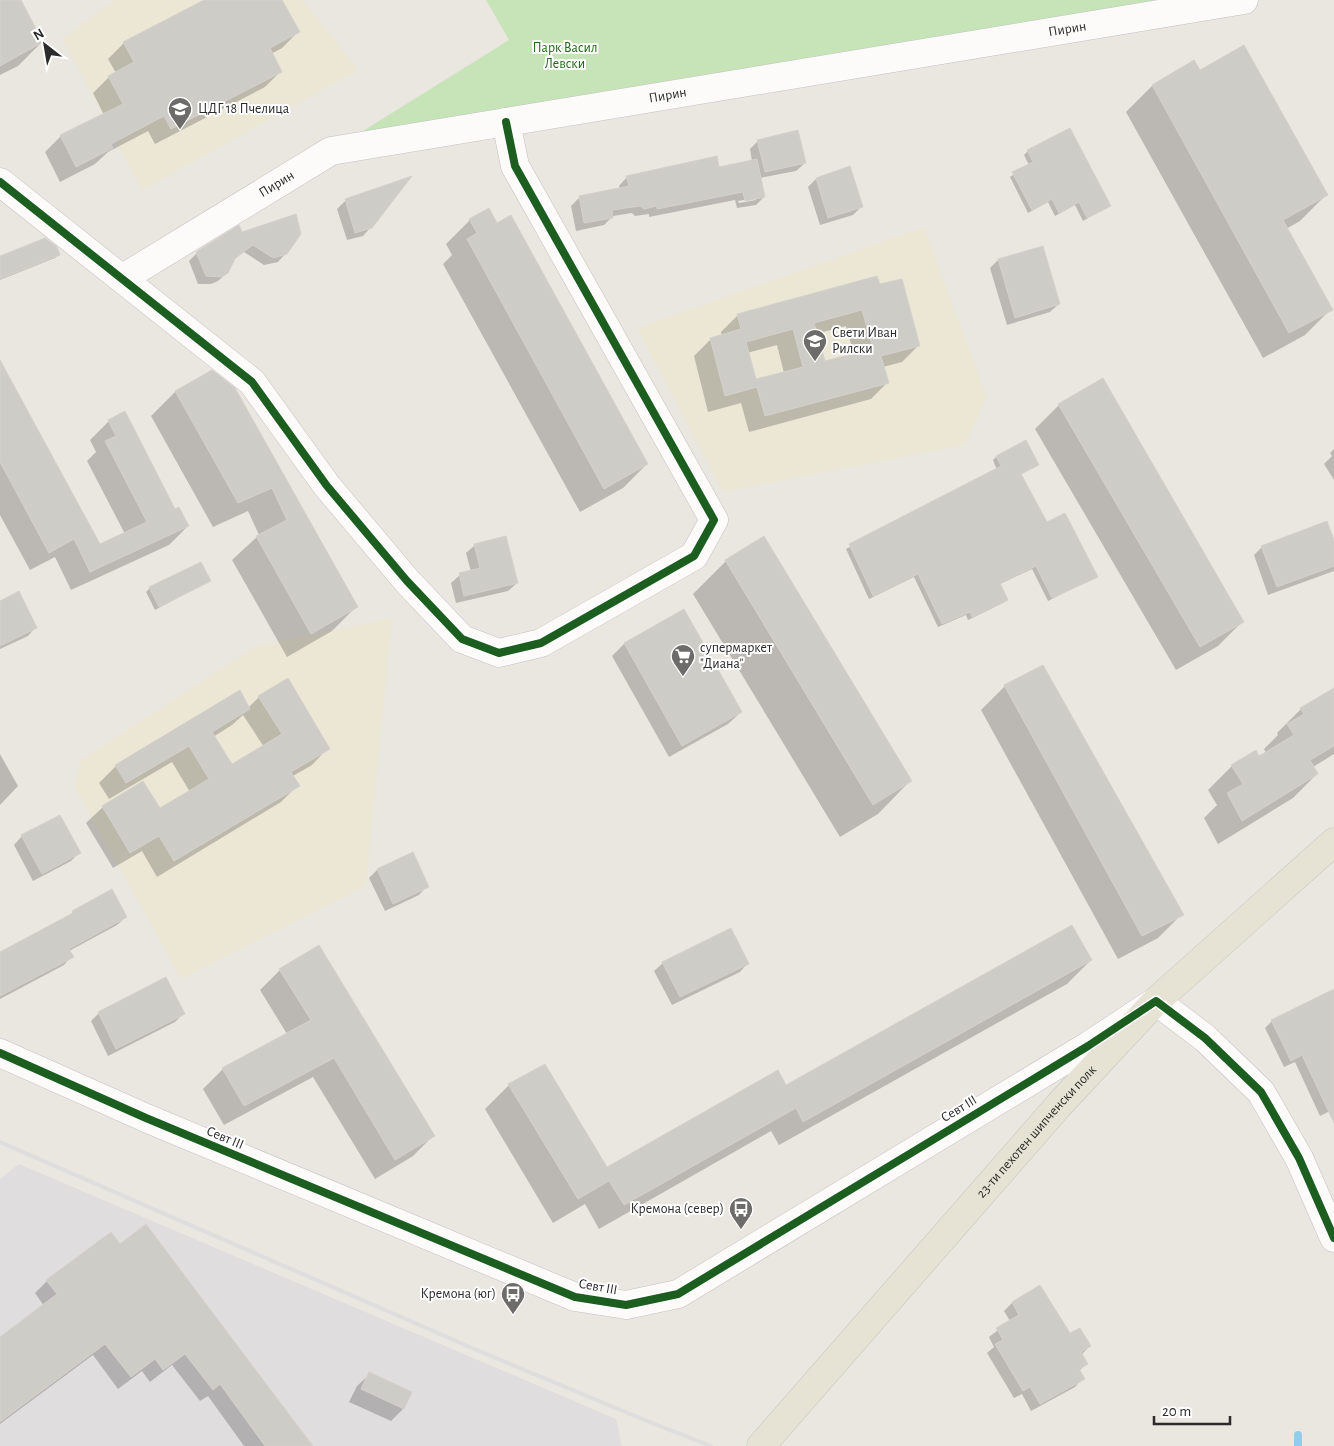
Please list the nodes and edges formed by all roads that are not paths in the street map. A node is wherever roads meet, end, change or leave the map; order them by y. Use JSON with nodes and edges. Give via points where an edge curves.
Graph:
{"nodes":[{"id":1,"x":1244,"y":0,"type":"edge"},
{"id":2,"x":506,"y":122,"type":"junction"},
{"id":3,"x":0,"y":182,"type":"edge"},
{"id":4,"x":123,"y":278,"type":"junction"},
{"id":5,"x":1334,"y":842,"type":"edge"},
{"id":6,"x":1156,"y":1001,"type":"junction"},
{"id":7,"x":0,"y":1053,"type":"edge"},
{"id":8,"x":1334,"y":1238,"type":"edge"},
{"id":9,"x":761,"y":1446,"type":"edge"}],
"edges":[{"from":1,"to":2,"type":"street","name":"Пирин"},
{"from":2,"to":4,"type":"street","name":"Пирин","via":[[331,152]]},
{"from":2,"to":4,"type":"street","via":[[515,166],[714,520],[694,556],[541,643],[499,653],[462,639],[407,581],[327,486],[252,382]]},
{"from":3,"to":4,"type":"street"},
{"from":5,"to":6,"type":"main road","name":"23-ти пехотен шипченски полк"},
{"from":6,"to":7,"type":"street","name":"Севт III","via":[[1080,1051],[678,1294],[626,1305],[575,1297],[146,1118]]},
{"from":6,"to":8,"type":"street","via":[[1205,1038],[1261,1092],[1299,1158]]},
{"from":6,"to":9,"type":"main road","name":"23-ти пехотен шипченски полк","via":[[1059,1105]]}]}
